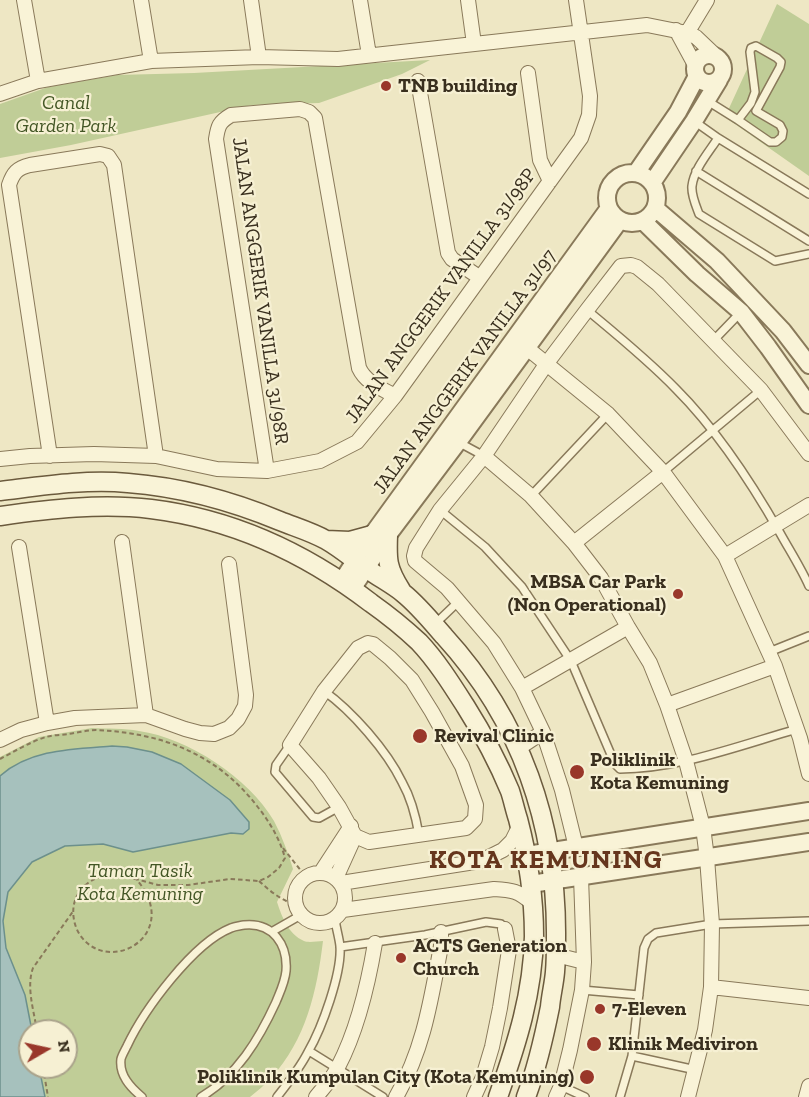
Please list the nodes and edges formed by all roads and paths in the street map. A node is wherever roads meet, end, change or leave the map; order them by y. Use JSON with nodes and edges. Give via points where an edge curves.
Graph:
{"nodes":[{"id":1,"x":24,"y":0,"type":"edge"},
{"id":2,"x":141,"y":0,"type":"edge"},
{"id":3,"x":251,"y":0,"type":"edge"},
{"id":4,"x":360,"y":0,"type":"edge"},
{"id":5,"x":468,"y":0,"type":"edge"},
{"id":6,"x":576,"y":0,"type":"edge"},
{"id":7,"x":707,"y":0,"type":"edge"},
{"id":8,"x":581,"y":32,"type":"junction"},
{"id":9,"x":682,"y":32,"type":"junction"},
{"id":10,"x":474,"y":44,"type":"junction"},
{"id":11,"x":369,"y":55,"type":"junction"},
{"id":12,"x":716,"y":56,"type":"junction"},
{"id":13,"x":259,"y":57,"type":"junction"},
{"id":14,"x":151,"y":61,"type":"junction"},
{"id":15,"x":696,"y":70,"type":"junction"},
{"id":16,"x":528,"y":73,"type":"dead end"},
{"id":17,"x":719,"y":80,"type":"junction"},
{"id":18,"x":38,"y":81,"type":"junction"},
{"id":19,"x":418,"y":81,"type":"dead end"},
{"id":20,"x":0,"y":94,"type":"edge"},
{"id":21,"x":706,"y":100,"type":"junction"},
{"id":22,"x":748,"y":106,"type":"junction"},
{"id":23,"x":756,"y":111,"type":"junction"},
{"id":24,"x":738,"y":120,"type":"junction"},
{"id":25,"x":694,"y":121,"type":"junction"},
{"id":26,"x":718,"y":138,"type":"junction"},
{"id":27,"x":696,"y":171,"type":"junction"},
{"id":28,"x":636,"y":173,"type":"junction"},
{"id":29,"x":550,"y":181,"type":"junction"},
{"id":30,"x":652,"y":183,"type":"junction"},
{"id":31,"x":809,"y":194,"type":"edge"},
{"id":32,"x":655,"y":208,"type":"junction"},
{"id":33,"x":615,"y":214,"type":"junction"},
{"id":34,"x":643,"y":221,"type":"junction"},
{"id":35,"x":809,"y":240,"type":"edge"},
{"id":36,"x":809,"y":254,"type":"edge"},
{"id":37,"x":479,"y":277,"type":"junction"},
{"id":38,"x":586,"y":309,"type":"junction"},
{"id":39,"x":741,"y":312,"type":"junction"},
{"id":40,"x":713,"y":341,"type":"junction"},
{"id":41,"x":527,"y":348,"type":"junction"},
{"id":42,"x":547,"y":363,"type":"junction"},
{"id":43,"x":809,"y":365,"type":"edge"},
{"id":44,"x":761,"y":390,"type":"junction"},
{"id":45,"x":395,"y":396,"type":"junction"},
{"id":46,"x":809,"y":405,"type":"edge"},
{"id":47,"x":608,"y":414,"type":"junction"},
{"id":48,"x":713,"y":431,"type":"junction"},
{"id":49,"x":459,"y":442,"type":"junction"},
{"id":50,"x":809,"y":454,"type":"edge"},
{"id":51,"x":50,"y":456,"type":"junction"},
{"id":52,"x":156,"y":456,"type":"junction"},
{"id":53,"x":484,"y":456,"type":"junction"},
{"id":54,"x":0,"y":459,"type":"edge"},
{"id":55,"x":267,"y":471,"type":"junction"},
{"id":56,"x":663,"y":472,"type":"junction"},
{"id":57,"x":0,"y":491,"type":"edge"},
{"id":58,"x":531,"y":496,"type":"junction"},
{"id":59,"x":809,"y":505,"type":"edge"},
{"id":60,"x":440,"y":510,"type":"junction"},
{"id":61,"x":0,"y":516,"type":"edge"},
{"id":62,"x":776,"y":525,"type":"junction"},
{"id":63,"x":380,"y":535,"type":"junction"},
{"id":64,"x":326,"y":540,"type":"junction"},
{"id":65,"x":122,"y":542,"type":"dead end"},
{"id":66,"x":574,"y":543,"type":"junction"},
{"id":67,"x":19,"y":547,"type":"dead end"},
{"id":68,"x":725,"y":556,"type":"junction"},
{"id":69,"x":229,"y":564,"type":"dead end"},
{"id":70,"x":360,"y":564,"type":"junction"},
{"id":71,"x":347,"y":585,"type":"junction"},
{"id":72,"x":809,"y":586,"type":"edge"},
{"id":73,"x":404,"y":593,"type":"junction"},
{"id":74,"x":459,"y":602,"type":"junction"},
{"id":75,"x":435,"y":625,"type":"junction"},
{"id":76,"x":628,"y":627,"type":"junction"},
{"id":77,"x":809,"y":636,"type":"edge"},
{"id":78,"x":770,"y":652,"type":"junction"},
{"id":79,"x":571,"y":661,"type":"junction"},
{"id":80,"x":775,"y":666,"type":"junction"},
{"id":81,"x":522,"y":688,"type":"junction"},
{"id":82,"x":324,"y":691,"type":"junction"},
{"id":83,"x":668,"y":705,"type":"junction"},
{"id":84,"x":146,"y":715,"type":"junction"},
{"id":85,"x":47,"y":723,"type":"junction"},
{"id":86,"x":543,"y":732,"type":"junction"},
{"id":87,"x":802,"y":734,"type":"edge"},
{"id":88,"x":0,"y":740,"type":"edge"},
{"id":89,"x":290,"y":745,"type":"junction"},
{"id":90,"x":519,"y":748,"type":"junction"},
{"id":91,"x":0,"y":759,"type":"edge"},
{"id":92,"x":686,"y":761,"type":"junction"},
{"id":93,"x":809,"y":774,"type":"edge"},
{"id":94,"x":339,"y":807,"type":"junction"},
{"id":95,"x":805,"y":814,"type":"edge"},
{"id":96,"x":520,"y":825,"type":"junction"},
{"id":97,"x":703,"y":827,"type":"junction"},
{"id":98,"x":353,"y":831,"type":"junction"},
{"id":99,"x":419,"y":835,"type":"junction"},
{"id":100,"x":809,"y":842,"type":"edge"},
{"id":101,"x":282,"y":846,"type":"junction"},
{"id":102,"x":576,"y":847,"type":"junction"},
{"id":103,"x":549,"y":852,"type":"junction"},
{"id":104,"x":527,"y":855,"type":"junction"},
{"id":105,"x":707,"y":858,"type":"junction"},
{"id":106,"x":321,"y":872,"type":"junction"},
{"id":107,"x":306,"y":877,"type":"junction"},
{"id":108,"x":581,"y":877,"type":"junction"},
{"id":109,"x":136,"y":879,"type":"junction"},
{"id":110,"x":338,"y":880,"type":"junction"},
{"id":111,"x":259,"y":881,"type":"junction"},
{"id":112,"x":554,"y":881,"type":"junction"},
{"id":113,"x":531,"y":884,"type":"junction"},
{"id":114,"x":532,"y":903,"type":"junction"},
{"id":115,"x":74,"y":909,"type":"junction"},
{"id":116,"x":298,"y":910,"type":"junction"},
{"id":117,"x":339,"y":914,"type":"junction"},
{"id":118,"x":809,"y":921,"type":"edge"},
{"id":119,"x":712,"y":924,"type":"junction"},
{"id":120,"x":505,"y":929,"type":"joint"},
{"id":121,"x":273,"y":931,"type":"junction"},
{"id":122,"x":441,"y":932,"type":"junction"},
{"id":123,"x":375,"y":943,"type":"junction"},
{"id":124,"x":340,"y":947,"type":"junction"},
{"id":125,"x":556,"y":955,"type":"junction"},
{"id":126,"x":584,"y":962,"type":"junction"},
{"id":127,"x":711,"y":987,"type":"junction"},
{"id":128,"x":582,"y":990,"type":"junction"},
{"id":129,"x":639,"y":995,"type":"junction"},
{"id":130,"x":809,"y":998,"type":"edge"},
{"id":131,"x":36,"y":1019,"type":"edge"},
{"id":132,"x":309,"y":1051,"type":"junction"},
{"id":133,"x":632,"y":1056,"type":"junction"},
{"id":134,"x":338,"y":1069,"type":"junction"},
{"id":135,"x":696,"y":1070,"type":"junction"},
{"id":136,"x":45,"y":1079,"type":"edge"},
{"id":137,"x":809,"y":1086,"type":"edge"},
{"id":138,"x":558,"y":1092,"type":"edge"},
{"id":139,"x":528,"y":1096,"type":"edge"},
{"id":140,"x":48,"y":1097,"type":"edge"},
{"id":141,"x":142,"y":1097,"type":"edge"},
{"id":142,"x":201,"y":1097,"type":"edge"},
{"id":143,"x":277,"y":1097,"type":"edge"},
{"id":144,"x":316,"y":1097,"type":"edge"},
{"id":145,"x":383,"y":1097,"type":"edge"},
{"id":146,"x":396,"y":1097,"type":"edge"},
{"id":147,"x":474,"y":1097,"type":"edge"},
{"id":148,"x":498,"y":1097,"type":"edge"},
{"id":149,"x":585,"y":1097,"type":"edge"},
{"id":150,"x":620,"y":1097,"type":"edge"},
{"id":151,"x":688,"y":1097,"type":"edge"},
{"id":152,"x":806,"y":1097,"type":"edge"}],
"edges":[{"from":1,"to":18,"type":"street"},
{"from":2,"to":14,"type":"street"},
{"from":3,"to":13,"type":"street"},
{"from":4,"to":11,"type":"street"},
{"from":5,"to":10,"type":"street"},
{"from":6,"to":8,"type":"street","name":"JALAN ANGGERIK VANILLA 31/98P"},
{"from":7,"to":9,"type":"street"},
{"from":8,"to":9,"type":"street","via":[[647,25]]},
{"from":8,"to":10,"type":"street"},
{"from":8,"to":29,"type":"street","name":"JALAN ANGGERIK VANILLA 31/98P","via":[[589,115],[581,138]]},
{"from":9,"to":12,"type":"street","via":[[696,37]]},
{"from":9,"to":15,"type":"street"},
{"from":10,"to":11,"type":"street"},
{"from":11,"to":13,"type":"street","via":[[338,59]]},
{"from":12,"to":15,"type":"street","via":[[701,56]]},
{"from":12,"to":17,"type":"street","via":[[724,67]]},
{"from":13,"to":14,"type":"street"},
{"from":14,"to":18,"type":"street"},
{"from":15,"to":17,"type":"street","via":[[699,80]]},
{"from":15,"to":28,"type":"street","via":[[678,112]]},
{"from":16,"to":29,"type":"street","via":[[540,160]]},
{"from":17,"to":21,"type":"street"},
{"from":18,"to":20,"type":"street"},
{"from":19,"to":37,"type":"street","via":[[448,253]]},
{"from":21,"to":24,"type":"lane"},
{"from":21,"to":25,"type":"street"},
{"from":22,"to":23,"type":"lane"},
{"from":22,"to":23,"type":"lane","via":[[755,92],[750,52],[756,46],[781,62]]},
{"from":22,"to":24,"type":"lane"},
{"from":23,"to":24,"type":"lane","via":[[780,125],[782,137],[776,142],[770,142]]},
{"from":25,"to":26,"type":"lane"},
{"from":25,"to":30,"type":"street"},
{"from":26,"to":27,"type":"lane"},
{"from":26,"to":31,"type":"lane"},
{"from":27,"to":35,"type":"lane"},
{"from":27,"to":36,"type":"lane","via":[[691,187],[699,214],[775,261]]},
{"from":28,"to":30,"type":"street"},
{"from":28,"to":33,"type":"street","via":[[621,175],[608,193],[607,201]]},
{"from":29,"to":37,"type":"street","name":"JALAN ANGGERIK VANILLA 31/98P"},
{"from":30,"to":32,"type":"street","via":[[657,195]]},
{"from":32,"to":34,"type":"street"},
{"from":32,"to":43,"type":"street","via":[[717,261],[783,331]]},
{"from":33,"to":34,"type":"street","via":[[627,223]]},
{"from":33,"to":41,"type":"street","name":"JALAN ANGGERIK VANILLA 31/97"},
{"from":33,"to":63,"type":"street","name":"JALAN ANGGERIK VANILLA 31/97"},
{"from":34,"to":39,"type":"street"},
{"from":37,"to":45,"type":"street","name":"JALAN ANGGERIK VANILLA 31/98P"},
{"from":38,"to":40,"type":"street","via":[[621,266],[637,267]]},
{"from":38,"to":42,"type":"street"},
{"from":38,"to":48,"type":"lane","via":[[676,389]]},
{"from":39,"to":40,"type":"lane"},
{"from":39,"to":46,"type":"street"},
{"from":40,"to":44,"type":"street"},
{"from":41,"to":42,"type":"street"},
{"from":41,"to":49,"type":"street","name":"JALAN ANGGERIK VANILLA 31/97"},
{"from":42,"to":47,"type":"street"},
{"from":42,"to":53,"type":"street"},
{"from":44,"to":48,"type":"lane"},
{"from":44,"to":50,"type":"street"},
{"from":45,"to":55,"type":"street","name":"JALAN ANGGERIK VANILLA 31/98P","via":[[357,442],[320,461]]},
{"from":45,"to":55,"type":"street","name":"JALAN ANGGERIK VANILLA 31/98R","via":[[369,382],[360,368],[315,118],[300,109],[231,115],[218,127],[216,139]]},
{"from":47,"to":56,"type":"street"},
{"from":47,"to":58,"type":"lane"},
{"from":48,"to":56,"type":"lane"},
{"from":48,"to":62,"type":"lane"},
{"from":49,"to":53,"type":"lane"},
{"from":49,"to":63,"type":"street","name":"JALAN ANGGERIK VANILLA 31/97"},
{"from":51,"to":52,"type":"street","name":"JALAN ANGGERIK VANILLA 31/98P"},
{"from":51,"to":52,"type":"street","via":[[9,185],[20,168],[100,154],[108,156],[114,165]]},
{"from":51,"to":54,"type":"street","name":"JALAN ANGGERIK VANILLA 31/98P"},
{"from":52,"to":55,"type":"street","name":"JALAN ANGGERIK VANILLA 31/98P","via":[[217,469]]},
{"from":53,"to":58,"type":"street"},
{"from":53,"to":60,"type":"street"},
{"from":56,"to":66,"type":"street"},
{"from":56,"to":68,"type":"street"},
{"from":57,"to":64,"type":"main road","via":[[94,482],[156,486],[213,497]]},
{"from":58,"to":66,"type":"street"},
{"from":59,"to":62,"type":"street"},
{"from":60,"to":74,"type":"street","via":[[416,548],[415,561]]},
{"from":60,"to":79,"type":"lane","via":[[485,547],[522,587]]},
{"from":61,"to":71,"type":"main road","via":[[93,507],[152,509],[235,528],[301,557]]},
{"from":62,"to":68,"type":"street"},
{"from":62,"to":72,"type":"lane"},
{"from":63,"to":64,"type":"main road","via":[[350,541]]},
{"from":63,"to":70,"type":"street","name":"JALAN ANGGERIK VANILLA 31/97"},
{"from":63,"to":73,"type":"main road","via":[[387,563]]},
{"from":64,"to":70,"type":"main road"},
{"from":65,"to":84,"type":"street"},
{"from":66,"to":76,"type":"street","via":[[601,578]]},
{"from":67,"to":85,"type":"street"},
{"from":68,"to":78,"type":"street"},
{"from":69,"to":84,"type":"street","via":[[245,706],[229,728],[214,734]]},
{"from":70,"to":71,"type":"street","name":"JALAN ANGGERIK VANILLA 31/97"},
{"from":70,"to":73,"type":"main road"},
{"from":71,"to":96,"type":"main road","via":[[419,643],[441,670],[495,756]]},
{"from":73,"to":75,"type":"main road"},
{"from":74,"to":75,"type":"lane"},
{"from":74,"to":81,"type":"street","via":[[494,643]]},
{"from":75,"to":90,"type":"main road","via":[[474,672]]},
{"from":76,"to":79,"type":"street"},
{"from":76,"to":83,"type":"street","via":[[650,663]]},
{"from":77,"to":78,"type":"lane"},
{"from":78,"to":80,"type":"street"},
{"from":79,"to":81,"type":"street"},
{"from":79,"to":92,"type":"lane","via":[[620,769]]},
{"from":80,"to":83,"type":"street"},
{"from":80,"to":87,"type":"street"},
{"from":81,"to":86,"type":"street"},
{"from":82,"to":89,"type":"street"},
{"from":82,"to":99,"type":"lane","via":[[360,724],[403,782]]},
{"from":82,"to":99,"type":"street","via":[[358,648],[368,643],[412,680],[462,766],[476,806],[475,819],[466,828]]},
{"from":83,"to":92,"type":"street"},
{"from":84,"to":85,"type":"street"},
{"from":85,"to":88,"type":"street"},
{"from":86,"to":90,"type":"street"},
{"from":86,"to":102,"type":"street"},
{"from":87,"to":92,"type":"lane"},
{"from":87,"to":93,"type":"street"},
{"from":89,"to":94,"type":"street"},
{"from":89,"to":94,"type":"lane","via":[[275,772],[313,817],[319,818]]},
{"from":90,"to":103,"type":"main road","via":[[537,795]]},
{"from":91,"to":101,"type":"path","via":[[45,737],[94,730],[162,739],[224,771],[259,809]]},
{"from":92,"to":97,"type":"street"},
{"from":94,"to":98,"type":"street"},
{"from":95,"to":97,"type":"street"},
{"from":96,"to":104,"type":"main road"},
{"from":96,"to":110,"type":"street","via":[[503,850],[481,861]]},
{"from":97,"to":102,"type":"street"},
{"from":97,"to":105,"type":"street"},
{"from":98,"to":99,"type":"street","via":[[369,842]]},
{"from":98,"to":106,"type":"street","via":[[341,840]]},
{"from":98,"to":110,"type":"street"},
{"from":100,"to":105,"type":"street"},
{"from":101,"to":107,"type":"path"},
{"from":101,"to":111,"type":"path","via":[[285,858],[279,868]]},
{"from":102,"to":103,"type":"street"},
{"from":103,"to":104,"type":"street"},
{"from":103,"to":112,"type":"main road"},
{"from":104,"to":113,"type":"main road"},
{"from":105,"to":108,"type":"street"},
{"from":105,"to":119,"type":"street"},
{"from":106,"to":107,"type":"street"},
{"from":106,"to":110,"type":"street"},
{"from":107,"to":116,"type":"street","via":[[296,890]]},
{"from":108,"to":112,"type":"street"},
{"from":108,"to":126,"type":"street"},
{"from":109,"to":111,"type":"path","via":[[158,885],[230,879]]},
{"from":109,"to":115,"type":"path","via":[[124,875],[99,876],[79,892]]},
{"from":109,"to":115,"type":"path","via":[[145,890],[152,915],[149,928],[132,948],[120,952],[94,948],[77,930]]},
{"from":110,"to":117,"type":"street","via":[[345,896]]},
{"from":111,"to":116,"type":"path"},
{"from":112,"to":113,"type":"street"},
{"from":112,"to":125,"type":"main road"},
{"from":113,"to":114,"type":"main road"},
{"from":114,"to":117,"type":"street","via":[[512,890],[494,890]]},
{"from":114,"to":148,"type":"main road","via":[[534,936],[525,1013]]},
{"from":115,"to":131,"type":"path","via":[[33,968],[30,985]]},
{"from":116,"to":117,"type":"street","via":[[310,922],[323,924]]},
{"from":116,"to":121,"type":"lane"},
{"from":117,"to":124,"type":"lane"},
{"from":118,"to":119,"type":"lane"},
{"from":119,"to":127,"type":"street"},
{"from":119,"to":129,"type":"lane","via":[[656,933],[648,939]]},
{"from":120,"to":122,"type":"lane","via":[[501,924],[486,922]]},
{"from":120,"to":147,"type":"street","via":[[509,950],[500,1008],[492,1047]]},
{"from":121,"to":141,"type":"lane","via":[[250,924],[233,926],[215,935],[166,985],[134,1030],[121,1058],[130,1088]]},
{"from":121,"to":142,"type":"lane","via":[[285,956],[282,988],[250,1050],[214,1090]]},
{"from":122,"to":123,"type":"lane"},
{"from":122,"to":146,"type":"street","via":[[424,1032]]},
{"from":123,"to":124,"type":"lane"},
{"from":123,"to":134,"type":"street","via":[[360,1012]]},
{"from":124,"to":132,"type":"lane","via":[[331,997]]},
{"from":125,"to":126,"type":"street"},
{"from":125,"to":139,"type":"main road","via":[[545,1034]]},
{"from":126,"to":128,"type":"street"},
{"from":127,"to":130,"type":"street"},
{"from":127,"to":135,"type":"street"},
{"from":128,"to":129,"type":"lane"},
{"from":128,"to":138,"type":"street"},
{"from":129,"to":133,"type":"lane"},
{"from":132,"to":134,"type":"lane"},
{"from":132,"to":143,"type":"lane"},
{"from":133,"to":135,"type":"lane"},
{"from":133,"to":150,"type":"lane"},
{"from":134,"to":144,"type":"street"},
{"from":134,"to":145,"type":"lane"},
{"from":135,"to":151,"type":"street"},
{"from":136,"to":140,"type":"path"},
{"from":137,"to":152,"type":"street"},
{"from":138,"to":149,"type":"lane"}]}
